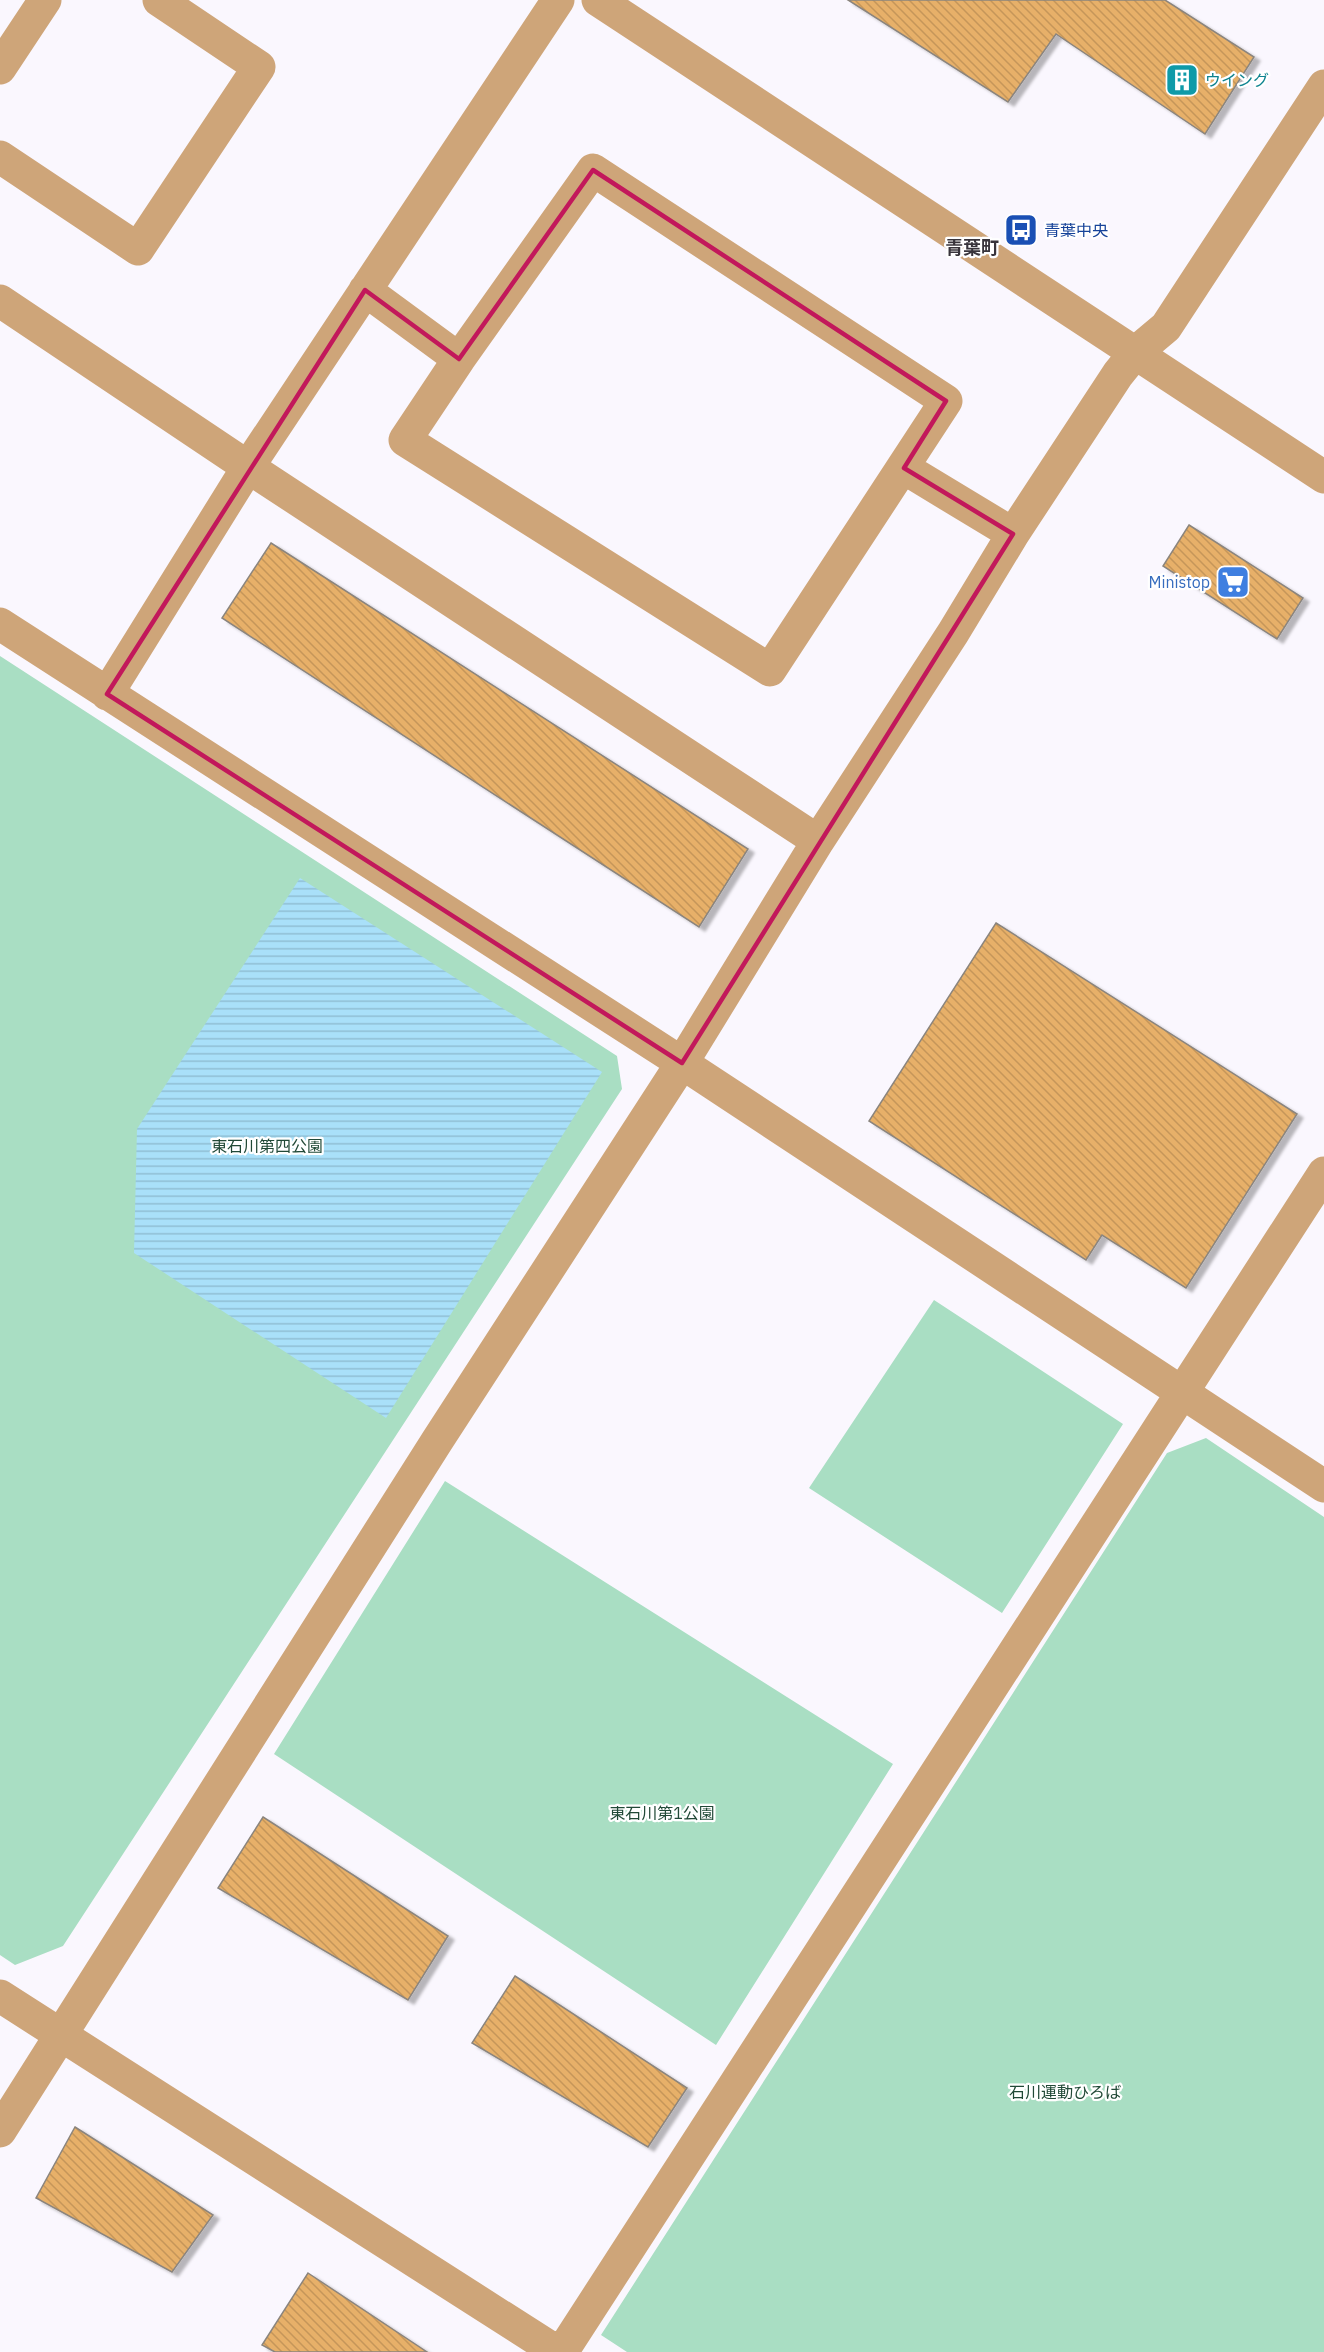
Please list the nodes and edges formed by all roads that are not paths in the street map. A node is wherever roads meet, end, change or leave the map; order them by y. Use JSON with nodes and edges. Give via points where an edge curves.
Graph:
{"nodes":[{"id":1,"x":45,"y":0,"type":"edge"},
{"id":2,"x":159,"y":0,"type":"edge"},
{"id":3,"x":558,"y":0,"type":"edge"},
{"id":4,"x":598,"y":0,"type":"edge"},
{"id":5,"x":0,"y":68,"type":"edge"},
{"id":6,"x":1324,"y":86,"type":"edge"},
{"id":7,"x":0,"y":157,"type":"edge"},
{"id":8,"x":365,"y":290,"type":"junction"},
{"id":9,"x":0,"y":301,"type":"edge"},
{"id":10,"x":1135,"y":353,"type":"junction"},
{"id":11,"x":459,"y":358,"type":"junction"},
{"id":12,"x":248,"y":467,"type":"junction"},
{"id":13,"x":904,"y":468,"type":"junction"},
{"id":14,"x":1324,"y":477,"type":"edge"},
{"id":15,"x":1013,"y":534,"type":"junction"},
{"id":16,"x":0,"y":624,"type":"edge"},
{"id":17,"x":107,"y":693,"type":"junction"},
{"id":18,"x":818,"y":841,"type":"junction"},
{"id":19,"x":682,"y":1063,"type":"junction"},
{"id":20,"x":1324,"y":1173,"type":"edge"},
{"id":21,"x":1182,"y":1392,"type":"junction"},
{"id":22,"x":1324,"y":1486,"type":"edge"},
{"id":23,"x":0,"y":1996,"type":"edge"},
{"id":24,"x":61,"y":2035,"type":"junction"},
{"id":25,"x":0,"y":2131,"type":"edge"},
{"id":26,"x":557,"y":2352,"type":"edge"},
{"id":27,"x":562,"y":2352,"type":"edge"}],
"edges":[{"from":1,"to":5,"type":"street"},
{"from":2,"to":7,"type":"street","via":[[259,67],[138,249]]},
{"from":3,"to":8,"type":"street"},
{"from":4,"to":10,"type":"street"},
{"from":6,"to":10,"type":"street","via":[[1166,327]]},
{"from":8,"to":11,"type":"street"},
{"from":8,"to":12,"type":"street"},
{"from":9,"to":12,"type":"street"},
{"from":10,"to":14,"type":"street"},
{"from":10,"to":15,"type":"street"},
{"from":11,"to":13,"type":"street","via":[[592,170],[946,401]]},
{"from":11,"to":13,"type":"street","via":[[405,440],[770,670]]},
{"from":12,"to":17,"type":"street"},
{"from":12,"to":18,"type":"street"},
{"from":13,"to":15,"type":"street"},
{"from":15,"to":18,"type":"street"},
{"from":16,"to":17,"type":"street"},
{"from":17,"to":19,"type":"street"},
{"from":18,"to":19,"type":"street"},
{"from":19,"to":21,"type":"street"},
{"from":19,"to":24,"type":"street"},
{"from":20,"to":21,"type":"street"},
{"from":21,"to":22,"type":"street"},
{"from":21,"to":27,"type":"street"},
{"from":23,"to":24,"type":"street"},
{"from":24,"to":25,"type":"street"},
{"from":24,"to":26,"type":"street"}]}
